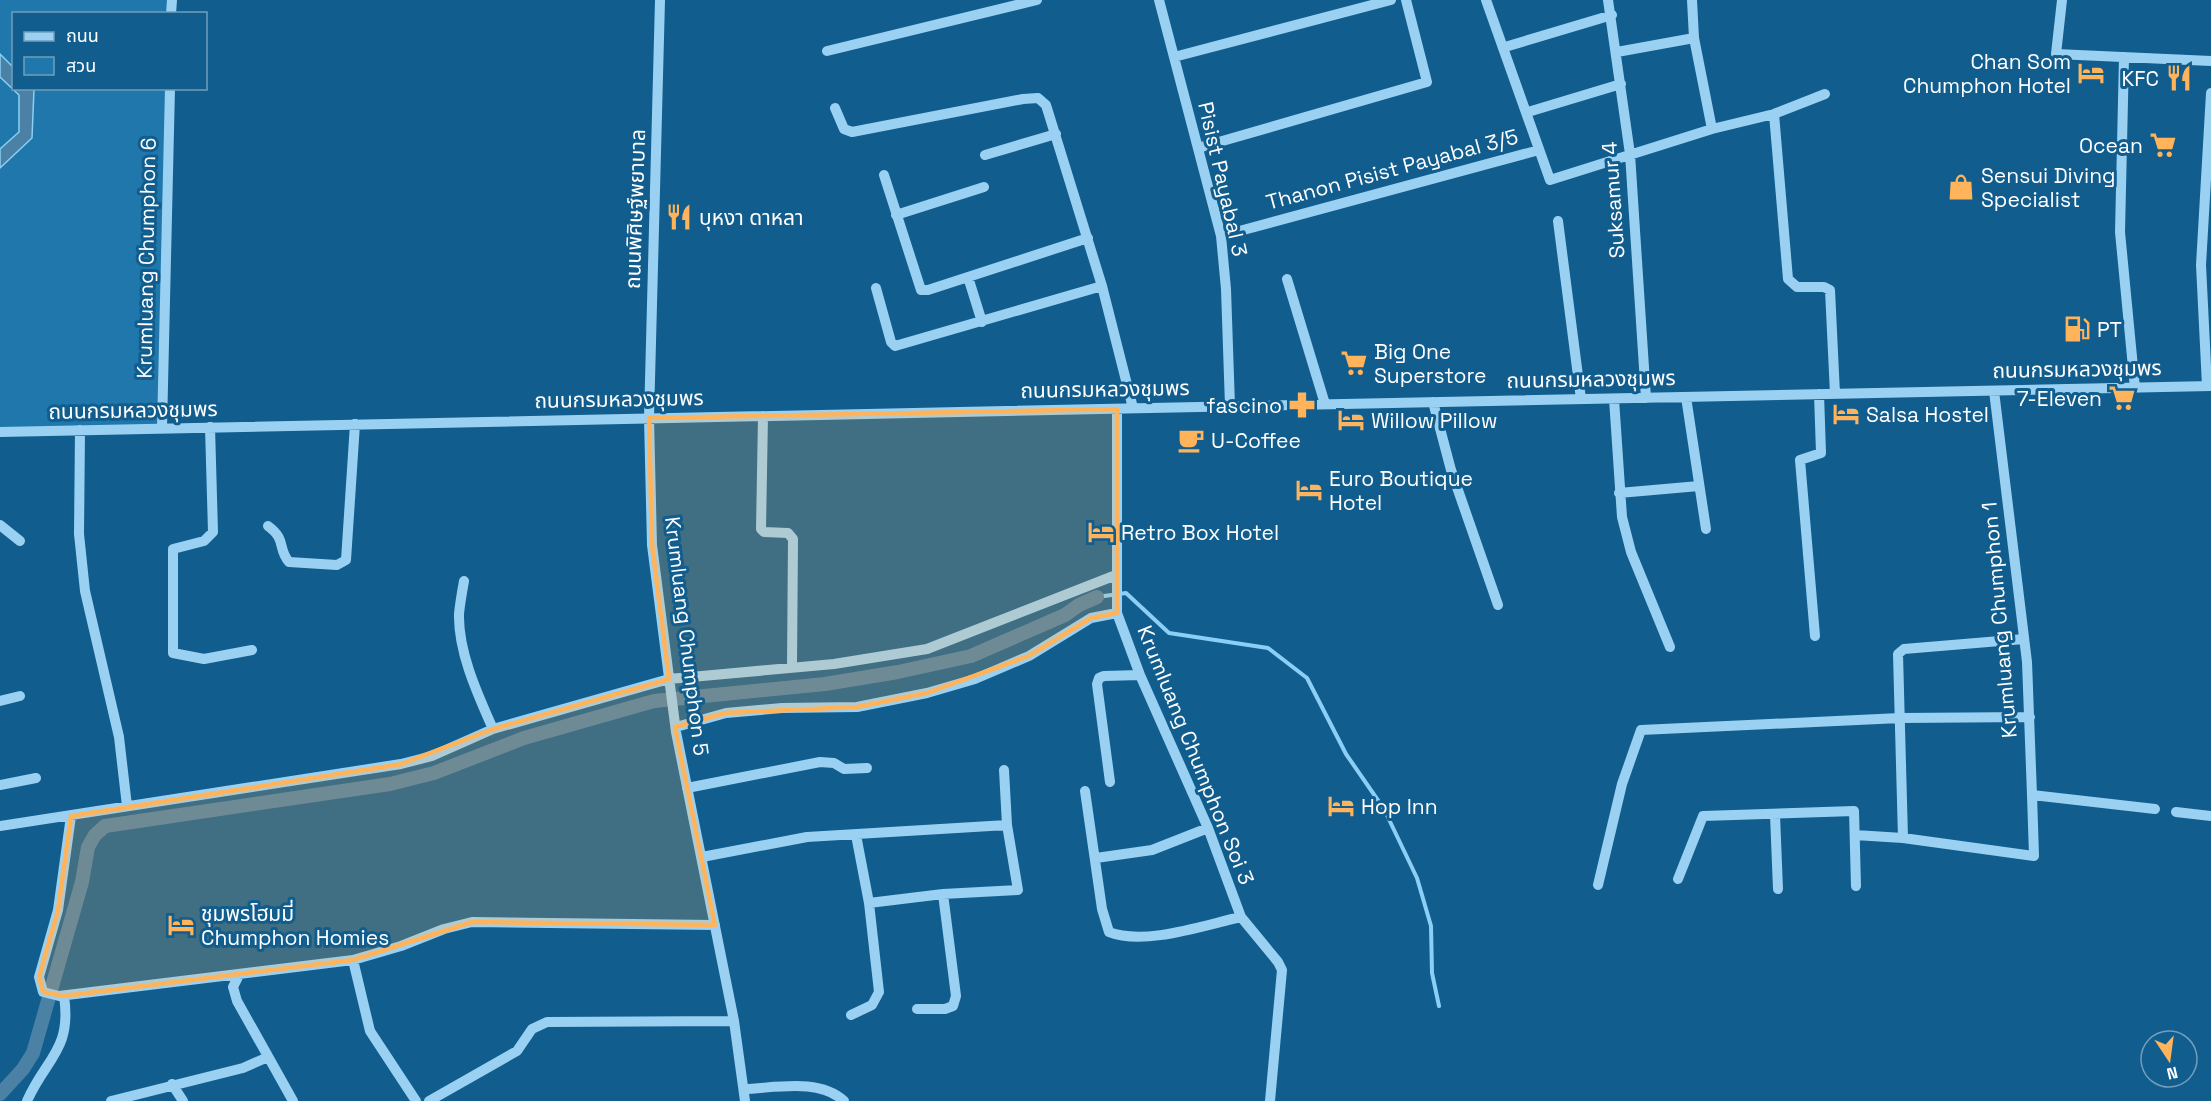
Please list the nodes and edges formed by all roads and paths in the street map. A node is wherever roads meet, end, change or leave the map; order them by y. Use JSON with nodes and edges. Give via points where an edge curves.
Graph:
{"nodes":[{"id":1,"x":660,"y":0,"type":"edge"},
{"id":2,"x":1036,"y":0,"type":"edge"},
{"id":3,"x":1158,"y":0,"type":"edge"},
{"id":4,"x":1391,"y":0,"type":"edge"},
{"id":5,"x":1406,"y":0,"type":"edge"},
{"id":6,"x":1486,"y":0,"type":"edge"},
{"id":7,"x":1608,"y":0,"type":"edge"},
{"id":8,"x":1692,"y":0,"type":"edge"},
{"id":9,"x":2062,"y":0,"type":"edge"},
{"id":10,"x":1612,"y":15,"type":"junction"},
{"id":11,"x":1694,"y":38,"type":"junction"},
{"id":12,"x":1505,"y":47,"type":"junction"},
{"id":13,"x":827,"y":51,"type":"dead end"},
{"id":14,"x":1617,"y":52,"type":"junction"},
{"id":15,"x":1174,"y":57,"type":"junction"},
{"id":16,"x":2124,"y":57,"type":"junction"},
{"id":17,"x":2211,"y":61,"type":"edge"},
{"id":18,"x":1621,"y":84,"type":"junction"},
{"id":19,"x":170,"y":90,"type":"edge"},
{"id":20,"x":2211,"y":93,"type":"edge"},
{"id":21,"x":1825,"y":94,"type":"dead end"},
{"id":22,"x":835,"y":108,"type":"dead end"},
{"id":23,"x":1528,"y":112,"type":"junction"},
{"id":24,"x":1774,"y":114,"type":"junction"},
{"id":25,"x":1712,"y":129,"type":"junction"},
{"id":26,"x":1056,"y":134,"type":"junction"},
{"id":27,"x":1198,"y":148,"type":"junction"},
{"id":28,"x":1539,"y":150,"type":"junction"},
{"id":29,"x":1630,"y":154,"type":"junction"},
{"id":30,"x":985,"y":155,"type":"dead end"},
{"id":31,"x":884,"y":175,"type":"dead end"},
{"id":32,"x":984,"y":188,"type":"dead end"},
{"id":33,"x":896,"y":215,"type":"junction"},
{"id":34,"x":1558,"y":221,"type":"dead end"},
{"id":35,"x":1221,"y":236,"type":"junction"},
{"id":36,"x":1088,"y":238,"type":"junction"},
{"id":37,"x":968,"y":277,"type":"junction"},
{"id":38,"x":1287,"y":279,"type":"dead end"},
{"id":39,"x":1102,"y":286,"type":"junction"},
{"id":40,"x":876,"y":288,"type":"dead end"},
{"id":41,"x":982,"y":322,"type":"junction"},
{"id":42,"x":2209,"y":386,"type":"edge"},
{"id":43,"x":2135,"y":388,"type":"junction"},
{"id":44,"x":1994,"y":391,"type":"junction"},
{"id":45,"x":1819,"y":394,"type":"junction"},
{"id":46,"x":1835,"y":394,"type":"junction"},
{"id":47,"x":1686,"y":397,"type":"junction"},
{"id":48,"x":1646,"y":398,"type":"junction"},
{"id":49,"x":1581,"y":399,"type":"junction"},
{"id":50,"x":1614,"y":399,"type":"junction"},
{"id":51,"x":1433,"y":402,"type":"junction"},
{"id":52,"x":1324,"y":404,"type":"junction"},
{"id":53,"x":1230,"y":406,"type":"junction"},
{"id":54,"x":1133,"y":408,"type":"junction"},
{"id":55,"x":1117,"y":409,"type":"junction"},
{"id":56,"x":763,"y":416,"type":"junction"},
{"id":57,"x":650,"y":418,"type":"junction"},
{"id":58,"x":355,"y":424,"type":"junction"},
{"id":59,"x":210,"y":427,"type":"junction"},
{"id":60,"x":162,"y":429,"type":"junction"},
{"id":61,"x":80,"y":430,"type":"junction"},
{"id":62,"x":0,"y":432,"type":"edge"},
{"id":63,"x":1699,"y":486,"type":"junction"},
{"id":64,"x":1620,"y":493,"type":"junction"},
{"id":65,"x":0,"y":525,"type":"edge"},
{"id":66,"x":268,"y":526,"type":"dead end"},
{"id":67,"x":1706,"y":529,"type":"dead end"},
{"id":68,"x":20,"y":541,"type":"dead end"},
{"id":69,"x":1116,"y":578,"type":"junction"},
{"id":70,"x":464,"y":581,"type":"dead end"},
{"id":71,"x":1498,"y":605,"type":"dead end"},
{"id":72,"x":1117,"y":610,"type":"junction"},
{"id":73,"x":1815,"y":636,"type":"dead end"},
{"id":74,"x":2024,"y":639,"type":"junction"},
{"id":75,"x":1670,"y":647,"type":"dead end"},
{"id":76,"x":252,"y":650,"type":"dead end"},
{"id":77,"x":792,"y":668,"type":"junction"},
{"id":78,"x":1140,"y":675,"type":"junction"},
{"id":79,"x":669,"y":682,"type":"junction"},
{"id":80,"x":20,"y":696,"type":"dead end"},
{"id":81,"x":0,"y":701,"type":"edge"},
{"id":82,"x":2030,"y":717,"type":"junction"},
{"id":83,"x":1900,"y":718,"type":"junction"},
{"id":84,"x":675,"y":724,"type":"junction"},
{"id":85,"x":494,"y":729,"type":"junction"},
{"id":86,"x":867,"y":768,"type":"dead end"},
{"id":87,"x":1004,"y":770,"type":"dead end"},
{"id":88,"x":36,"y":778,"type":"dead end"},
{"id":89,"x":1110,"y":782,"type":"dead end"},
{"id":90,"x":0,"y":785,"type":"edge"},
{"id":91,"x":687,"y":788,"type":"junction"},
{"id":92,"x":1085,"y":791,"type":"dead end"},
{"id":93,"x":2032,"y":795,"type":"junction"},
{"id":94,"x":127,"y":806,"type":"junction"},
{"id":95,"x":2155,"y":809,"type":"dead end"},
{"id":96,"x":2176,"y":812,"type":"dead end"},
{"id":97,"x":1775,"y":815,"type":"junction"},
{"id":98,"x":71,"y":816,"type":"junction"},
{"id":99,"x":2211,"y":816,"type":"edge"},
{"id":100,"x":1007,"y":825,"type":"junction"},
{"id":101,"x":0,"y":826,"type":"edge"},
{"id":102,"x":1208,"y":828,"type":"junction"},
{"id":103,"x":856,"y":835,"type":"junction"},
{"id":104,"x":1855,"y":835,"type":"junction"},
{"id":105,"x":1903,"y":838,"type":"junction"},
{"id":106,"x":702,"y":856,"type":"junction"},
{"id":107,"x":1096,"y":858,"type":"junction"},
{"id":108,"x":1678,"y":879,"type":"dead end"},
{"id":109,"x":1598,"y":885,"type":"dead end"},
{"id":110,"x":1856,"y":886,"type":"dead end"},
{"id":111,"x":1778,"y":889,"type":"dead end"},
{"id":112,"x":943,"y":894,"type":"junction"},
{"id":113,"x":868,"y":903,"type":"junction"},
{"id":114,"x":1241,"y":917,"type":"junction"},
{"id":115,"x":715,"y":925,"type":"junction"},
{"id":116,"x":353,"y":960,"type":"junction"},
{"id":117,"x":239,"y":975,"type":"junction"},
{"id":118,"x":62,"y":996,"type":"junction"},
{"id":119,"x":917,"y":1009,"type":"dead end"},
{"id":120,"x":851,"y":1015,"type":"dead end"},
{"id":121,"x":734,"y":1021,"type":"junction"},
{"id":122,"x":268,"y":1058,"type":"junction"},
{"id":123,"x":172,"y":1084,"type":"junction"},
{"id":124,"x":744,"y":1095,"type":"edge"},
{"id":125,"x":27,"y":1101,"type":"edge"},
{"id":126,"x":111,"y":1101,"type":"edge"},
{"id":127,"x":183,"y":1101,"type":"edge"},
{"id":128,"x":293,"y":1101,"type":"edge"},
{"id":129,"x":416,"y":1101,"type":"edge"},
{"id":130,"x":429,"y":1101,"type":"edge"},
{"id":131,"x":844,"y":1101,"type":"edge"},
{"id":132,"x":1270,"y":1101,"type":"edge"}],
"edges":[{"from":1,"to":57,"type":"street","name":"ถนนพิศิษฐ์พยาบาล"},
{"from":2,"to":13,"type":"street"},
{"from":3,"to":15,"type":"street","name":"Pisist Payabal 3"},
{"from":4,"to":15,"type":"street"},
{"from":5,"to":27,"type":"street","via":[[1426,82]]},
{"from":6,"to":12,"type":"street"},
{"from":7,"to":10,"type":"street","name":"Suksamur 4"},
{"from":8,"to":11,"type":"street"},
{"from":9,"to":16,"type":"street","via":[[2056,54]]},
{"from":10,"to":12,"type":"street"},
{"from":10,"to":14,"type":"street","name":"Suksamur 4"},
{"from":11,"to":14,"type":"street"},
{"from":11,"to":25,"type":"street"},
{"from":12,"to":23,"type":"street"},
{"from":14,"to":18,"type":"street","name":"Suksamur 4"},
{"from":15,"to":27,"type":"street","name":"Pisist Payabal 3"},
{"from":16,"to":17,"type":"street"},
{"from":16,"to":43,"type":"street","via":[[2120,232]]},
{"from":18,"to":23,"type":"street"},
{"from":18,"to":29,"type":"street","name":"Suksamur 4"},
{"from":19,"to":60,"type":"street","name":"Krumluang Chumphon 6"},
{"from":20,"to":42,"type":"street","via":[[2201,265]]},
{"from":21,"to":24,"type":"street"},
{"from":22,"to":26,"type":"street","via":[[844,129],[852,132],[1038,98],[1047,105]]},
{"from":23,"to":28,"type":"street"},
{"from":24,"to":25,"type":"street"},
{"from":24,"to":46,"type":"street","via":[[1788,279],[1797,287],[1824,286],[1830,290]]},
{"from":25,"to":29,"type":"street"},
{"from":26,"to":30,"type":"street"},
{"from":26,"to":36,"type":"street"},
{"from":27,"to":35,"type":"street","name":"Pisist Payabal 3"},
{"from":28,"to":29,"type":"street","via":[[1550,180]]},
{"from":28,"to":35,"type":"street","name":"Thanon Pisist Payabal 3/5"},
{"from":29,"to":48,"type":"street","name":"Suksamur 4"},
{"from":31,"to":33,"type":"street"},
{"from":32,"to":33,"type":"street"},
{"from":33,"to":37,"type":"street","via":[[921,290]]},
{"from":34,"to":49,"type":"street"},
{"from":35,"to":53,"type":"street","name":"Pisist Payabal 3"},
{"from":36,"to":37,"type":"street"},
{"from":36,"to":39,"type":"street"},
{"from":37,"to":41,"type":"street"},
{"from":38,"to":52,"type":"street"},
{"from":39,"to":41,"type":"street"},
{"from":39,"to":54,"type":"street"},
{"from":40,"to":41,"type":"street","via":[[895,346]]},
{"from":42,"to":43,"type":"street","name":"ถนนกรมหลวงชุมพร"},
{"from":43,"to":44,"type":"street","name":"ถนนกรมหลวงชุมพร"},
{"from":44,"to":46,"type":"street","name":"ถนนกรมหลวงชุมพร"},
{"from":44,"to":74,"type":"street","name":"Krumluang Chumphon 1"},
{"from":45,"to":46,"type":"street","name":"ถนนกรมหลวงชุมพร"},
{"from":45,"to":47,"type":"street","name":"ถนนกรมหลวงชุมพร"},
{"from":45,"to":73,"type":"street","via":[[1821,453],[1800,460]]},
{"from":47,"to":48,"type":"street","name":"ถนนกรมหลวงชุมพร"},
{"from":47,"to":63,"type":"street"},
{"from":48,"to":50,"type":"street","name":"ถนนกรมหลวงชุมพร"},
{"from":49,"to":50,"type":"street","name":"ถนนกรมหลวงชุมพร"},
{"from":49,"to":51,"type":"street","name":"ถนนกรมหลวงชุมพร"},
{"from":50,"to":64,"type":"street"},
{"from":51,"to":52,"type":"street","name":"ถนนกรมหลวงชุมพร"},
{"from":51,"to":71,"type":"street","via":[[1450,470]]},
{"from":52,"to":53,"type":"street","name":"ถนนกรมหลวงชุมพร"},
{"from":53,"to":54,"type":"street","name":"ถนนกรมหลวงชุมพร"},
{"from":54,"to":55,"type":"street","name":"ถนนกรมหลวงชุมพร"},
{"from":55,"to":56,"type":"street","name":"ถนนกรมหลวงชุมพร"},
{"from":55,"to":69,"type":"street","name":"Krumluang Chumphon Soi 3"},
{"from":56,"to":57,"type":"street","name":"ถนนกรมหลวงชุมพร"},
{"from":56,"to":77,"type":"street","via":[[761,529],[788,533],[793,539]]},
{"from":57,"to":58,"type":"street","name":"ถนนกรมหลวงชุมพร"},
{"from":57,"to":79,"type":"street","name":"Krumluang Chumphon 5","via":[[651,545]]},
{"from":58,"to":59,"type":"street","name":"ถนนกรมหลวงชุมพร"},
{"from":58,"to":66,"type":"street","via":[[346,560],[337,566],[289,562],[279,534]]},
{"from":59,"to":60,"type":"street","name":"ถนนกรมหลวงชุมพร"},
{"from":59,"to":76,"type":"street","via":[[213,532],[204,541],[173,549],[173,653],[204,658]]},
{"from":60,"to":61,"type":"street","name":"ถนนกรมหลวงชุมพร"},
{"from":61,"to":62,"type":"street","name":"ถนนกรมหลวงชุมพร"},
{"from":61,"to":94,"type":"street","via":[[79,534],[85,591],[119,737]]},
{"from":63,"to":64,"type":"street"},
{"from":63,"to":67,"type":"street"},
{"from":64,"to":75,"type":"street","via":[[1631,552]]},
{"from":65,"to":68,"type":"street"},
{"from":69,"to":72,"type":"street","name":"Krumluang Chumphon Soi 3"},
{"from":69,"to":77,"type":"street","via":[[927,649]]},
{"from":70,"to":85,"type":"street","via":[[459,615],[463,642],[478,695]]},
{"from":72,"to":78,"type":"street","name":"Krumluang Chumphon Soi 3"},
{"from":72,"to":84,"type":"street","via":[[1090,618],[1029,656],[975,679],[927,693],[856,707],[726,713]]},
{"from":74,"to":82,"type":"street","name":"Krumluang Chumphon 1"},
{"from":74,"to":83,"type":"street","via":[[1904,649],[1898,654]]},
{"from":77,"to":79,"type":"street"},
{"from":78,"to":89,"type":"street","via":[[1104,676],[1097,684]]},
{"from":78,"to":102,"type":"street","name":"Krumluang Chumphon Soi 3"},
{"from":79,"to":84,"type":"street","name":"Krumluang Chumphon 5"},
{"from":79,"to":85,"type":"street"},
{"from":80,"to":81,"type":"street"},
{"from":82,"to":83,"type":"street"},
{"from":82,"to":93,"type":"street","name":"Krumluang Chumphon 1"},
{"from":83,"to":105,"type":"street"},
{"from":83,"to":109,"type":"street","via":[[1641,730],[1622,784]]},
{"from":84,"to":91,"type":"street","name":"Krumluang Chumphon 5"},
{"from":85,"to":94,"type":"street","via":[[432,756],[401,764]]},
{"from":86,"to":91,"type":"street","via":[[844,769],[820,762]]},
{"from":87,"to":100,"type":"street"},
{"from":88,"to":90,"type":"street"},
{"from":91,"to":106,"type":"street","name":"Krumluang Chumphon 5"},
{"from":92,"to":107,"type":"street"},
{"from":93,"to":95,"type":"street"},
{"from":93,"to":105,"type":"street","name":"Krumluang Chumphon 1","via":[[2034,856]]},
{"from":94,"to":98,"type":"street"},
{"from":96,"to":99,"type":"street"},
{"from":97,"to":104,"type":"street","via":[[1854,811]]},
{"from":97,"to":108,"type":"street","via":[[1703,816]]},
{"from":97,"to":111,"type":"street"},
{"from":98,"to":101,"type":"street"},
{"from":98,"to":118,"type":"street","via":[[58,909],[39,977],[43,992]]},
{"from":100,"to":103,"type":"street"},
{"from":100,"to":112,"type":"street","via":[[1018,890]]},
{"from":102,"to":107,"type":"street","via":[[1152,850]]},
{"from":102,"to":114,"type":"street","name":"Krumluang Chumphon Soi 3"},
{"from":103,"to":106,"type":"street","via":[[797,839]]},
{"from":103,"to":113,"type":"street"},
{"from":104,"to":105,"type":"street"},
{"from":104,"to":110,"type":"street"},
{"from":106,"to":115,"type":"street","name":"Krumluang Chumphon 5"},
{"from":107,"to":114,"type":"street","via":[[1109,932],[1147,937]]},
{"from":112,"to":113,"type":"street"},
{"from":112,"to":119,"type":"street","via":[[956,996],[953,1006],[945,1009]]},
{"from":113,"to":120,"type":"street","via":[[879,992],[872,1005]]},
{"from":114,"to":132,"type":"street","name":"Krumluang Chumphon Soi 3","via":[[1282,970]]},
{"from":115,"to":116,"type":"street","via":[[472,922]]},
{"from":115,"to":121,"type":"street","name":"Krumluang Chumphon 5"},
{"from":116,"to":117,"type":"street"},
{"from":116,"to":129,"type":"street","via":[[370,1031]]},
{"from":117,"to":118,"type":"street"},
{"from":117,"to":122,"type":"street","via":[[233,987],[237,1001]]},
{"from":118,"to":125,"type":"street","via":[[65,1035]]},
{"from":121,"to":124,"type":"street","name":"Krumluang Chumphon 5"},
{"from":121,"to":130,"type":"street","via":[[547,1022],[532,1029],[517,1052]]},
{"from":122,"to":123,"type":"street","via":[[243,1068]]},
{"from":122,"to":128,"type":"street"},
{"from":123,"to":126,"type":"street"},
{"from":123,"to":127,"type":"street"},
{"from":124,"to":131,"type":"street","via":[[806,1086],[832,1090]]}]}
